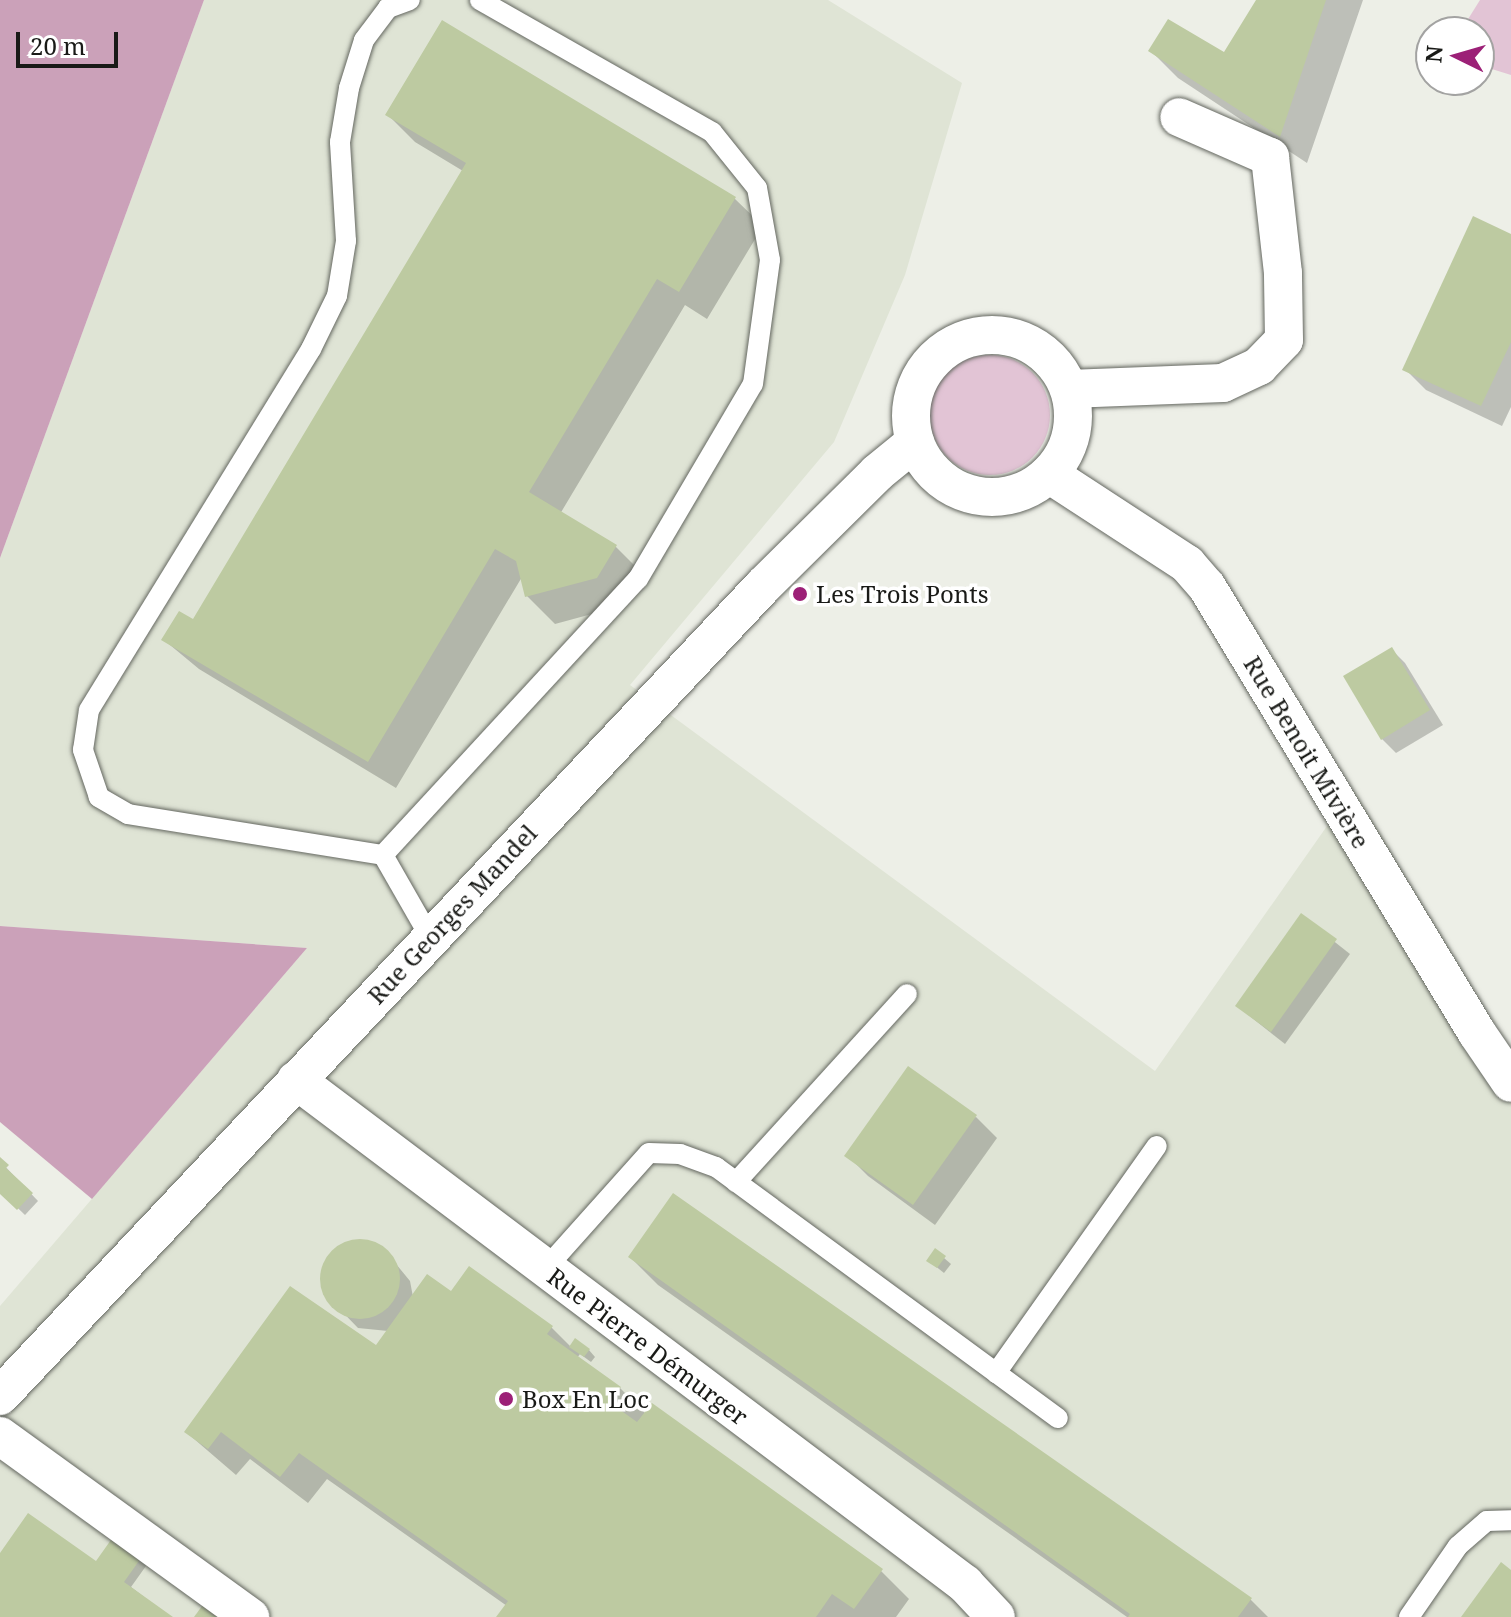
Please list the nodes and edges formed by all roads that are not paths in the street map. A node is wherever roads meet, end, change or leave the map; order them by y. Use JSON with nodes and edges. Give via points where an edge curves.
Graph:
{"nodes":[{"id":1,"x":410,"y":0,"type":"edge"},
{"id":2,"x":480,"y":0,"type":"edge"},
{"id":3,"x":1179,"y":117,"type":"dead end"},
{"id":4,"x":1069,"y":389,"type":"junction"},
{"id":5,"x":915,"y":442,"type":"junction"},
{"id":6,"x":1049,"y":474,"type":"junction"},
{"id":7,"x":383,"y":855,"type":"junction"},
{"id":8,"x":430,"y":937,"type":"junction"},
{"id":9,"x":907,"y":994,"type":"dead end"},
{"id":10,"x":296,"y":1080,"type":"junction"},
{"id":11,"x":1511,"y":1083,"type":"edge"},
{"id":12,"x":1157,"y":1146,"type":"dead end"},
{"id":13,"x":736,"y":1182,"type":"junction"},
{"id":14,"x":546,"y":1268,"type":"junction"},
{"id":15,"x":996,"y":1373,"type":"junction"},
{"id":16,"x":0,"y":1396,"type":"edge"},
{"id":17,"x":1058,"y":1418,"type":"dead end"},
{"id":18,"x":0,"y":1436,"type":"edge"},
{"id":19,"x":1511,"y":1520,"type":"edge"},
{"id":20,"x":250,"y":1617,"type":"edge"},
{"id":21,"x":996,"y":1617,"type":"edge"},
{"id":22,"x":1409,"y":1617,"type":"edge"}],
"edges":[{"from":1,"to":7,"type":"lane","via":[[388,8],[364,40],[349,88],[340,142],[346,241],[337,296],[311,349],[89,710],[83,750],[99,797],[128,814]]},
{"from":2,"to":7,"type":"lane","via":[[712,132],[757,188],[770,260],[753,384],[638,579]]},
{"from":3,"to":4,"type":"street","via":[[1270,157],[1283,273],[1284,340],[1259,366],[1223,383]]},
{"from":4,"to":5,"type":"street","via":[[1055,364],[1033,346],[1007,336],[979,335],[953,344],[930,362],[916,386],[910,414]]},
{"from":4,"to":6,"type":"street","via":[[1071,434]]},
{"from":5,"to":6,"type":"street","via":[[934,472],[962,492],[1008,496]]},
{"from":5,"to":8,"type":"street","name":"Rue Georges Mandel","via":[[763,586]]},
{"from":6,"to":11,"type":"street","name":"Rue Benoit Mivière","via":[[1187,564],[1207,587]]},
{"from":7,"to":8,"type":"lane"},
{"from":8,"to":10,"type":"street","name":"Rue Georges Mandel"},
{"from":9,"to":13,"type":"lane"},
{"from":10,"to":14,"type":"street","name":"Rue Pierre Démurger"},
{"from":10,"to":16,"type":"street","name":"Rue Georges Mandel"},
{"from":12,"to":15,"type":"lane"},
{"from":13,"to":14,"type":"lane","via":[[716,1167],[680,1154],[649,1153]]},
{"from":13,"to":15,"type":"lane"},
{"from":14,"to":21,"type":"street","name":"Rue Pierre Démurger","via":[[965,1584]]},
{"from":15,"to":17,"type":"lane"},
{"from":18,"to":20,"type":"street"},
{"from":19,"to":22,"type":"lane","via":[[1487,1521],[1458,1546]]}]}
